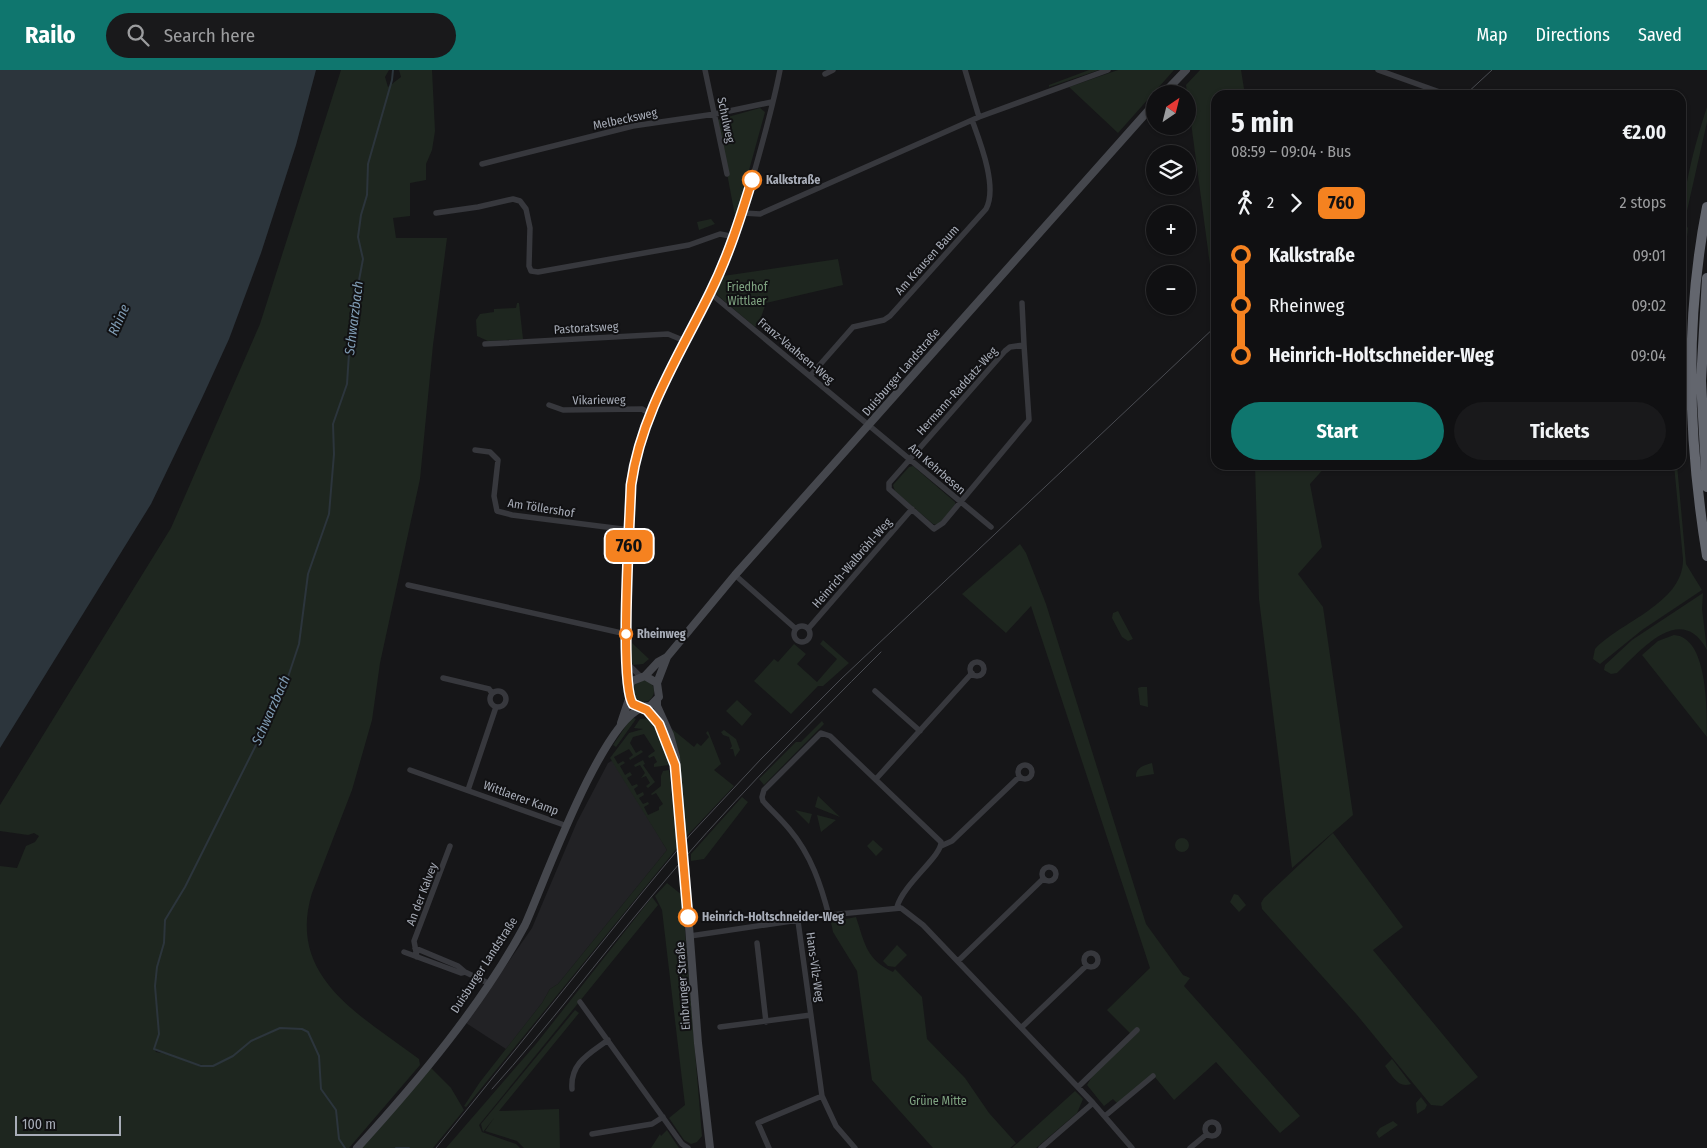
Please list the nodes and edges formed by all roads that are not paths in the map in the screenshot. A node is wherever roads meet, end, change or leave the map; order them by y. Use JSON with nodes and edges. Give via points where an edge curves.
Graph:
{"nodes":[{"id":1,"x":705,"y":70,"type":"edge"},
{"id":2,"x":780,"y":70,"type":"edge"},
{"id":3,"x":833,"y":70,"type":"edge"},
{"id":4,"x":966,"y":70,"type":"edge"},
{"id":5,"x":1108,"y":70,"type":"edge"},
{"id":6,"x":1186,"y":70,"type":"edge"},
{"id":7,"x":1378,"y":70,"type":"edge"},
{"id":8,"x":825,"y":74,"type":"dead end"},
{"id":9,"x":1172,"y":85,"type":"edge"},
{"id":10,"x":1434,"y":90,"type":"edge"},
{"id":11,"x":772,"y":102,"type":"junction"},
{"id":12,"x":1146,"y":113,"type":"edge"},
{"id":13,"x":715,"y":114,"type":"junction"},
{"id":14,"x":979,"y":117,"type":"junction"},
{"id":15,"x":972,"y":120,"type":"junction"},
{"id":16,"x":482,"y":164,"type":"dead end"},
{"id":17,"x":727,"y":174,"type":"dead end"},
{"id":18,"x":1707,"y":207,"type":"edge"},
{"id":19,"x":436,"y":213,"type":"dead end"},
{"id":20,"x":743,"y":213,"type":"junction"},
{"id":21,"x":735,"y":237,"type":"junction"},
{"id":22,"x":1707,"y":278,"type":"edge"},
{"id":23,"x":710,"y":293,"type":"junction"},
{"id":24,"x":1022,"y":303,"type":"dead end"},
{"id":25,"x":686,"y":341,"type":"junction"},
{"id":26,"x":485,"y":344,"type":"dead end"},
{"id":27,"x":1024,"y":345,"type":"junction"},
{"id":28,"x":810,"y":376,"type":"junction"},
{"id":29,"x":549,"y":405,"type":"dead end"},
{"id":30,"x":649,"y":413,"type":"junction"},
{"id":31,"x":870,"y":425,"type":"junction"},
{"id":32,"x":475,"y":450,"type":"dead end"},
{"id":33,"x":910,"y":459,"type":"junction"},
{"id":34,"x":1707,"y":486,"type":"edge"},
{"id":35,"x":959,"y":501,"type":"junction"},
{"id":36,"x":912,"y":509,"type":"junction"},
{"id":37,"x":991,"y":527,"type":"dead end"},
{"id":38,"x":630,"y":530,"type":"junction"},
{"id":39,"x":1707,"y":556,"type":"edge"},
{"id":40,"x":735,"y":575,"type":"junction"},
{"id":41,"x":408,"y":585,"type":"dead end"},
{"id":42,"x":796,"y":629,"type":"junction"},
{"id":43,"x":808,"y":629,"type":"junction"},
{"id":44,"x":626,"y":634,"type":"junction"},
{"id":45,"x":667,"y":657,"type":"junction"},
{"id":46,"x":626,"y":662,"type":"junction"},
{"id":47,"x":972,"y":673,"type":"dead end"},
{"id":48,"x":643,"y":676,"type":"junction"},
{"id":49,"x":443,"y":678,"type":"dead end"},
{"id":50,"x":657,"y":683,"type":"junction"},
{"id":51,"x":629,"y":685,"type":"junction"},
{"id":52,"x":876,"y":691,"type":"dead end"},
{"id":53,"x":492,"y":693,"type":"junction"},
{"id":54,"x":629,"y":699,"type":"junction"},
{"id":55,"x":657,"y":700,"type":"junction"},
{"id":56,"x":496,"y":706,"type":"junction"},
{"id":57,"x":642,"y":708,"type":"junction"},
{"id":58,"x":621,"y":723,"type":"junction"},
{"id":59,"x":920,"y":730,"type":"junction"},
{"id":60,"x":675,"y":765,"type":"junction"},
{"id":61,"x":410,"y":770,"type":"dead end"},
{"id":62,"x":1020,"y":777,"type":"dead end"},
{"id":63,"x":876,"y":779,"type":"junction"},
{"id":64,"x":468,"y":790,"type":"junction"},
{"id":65,"x":567,"y":826,"type":"junction"},
{"id":66,"x":450,"y":846,"type":"dead end"},
{"id":67,"x":942,"y":846,"type":"junction"},
{"id":68,"x":1044,"y":878,"type":"dead end"},
{"id":69,"x":897,"y":907,"type":"junction"},
{"id":70,"x":829,"y":916,"type":"junction"},
{"id":71,"x":798,"y":921,"type":"junction"},
{"id":72,"x":690,"y":936,"type":"junction"},
{"id":73,"x":757,"y":944,"type":"dead end"},
{"id":74,"x":416,"y":948,"type":"junction"},
{"id":75,"x":404,"y":952,"type":"dead end"},
{"id":76,"x":417,"y":957,"type":"junction"},
{"id":77,"x":958,"y":961,"type":"junction"},
{"id":78,"x":1086,"y":966,"type":"dead end"},
{"id":79,"x":465,"y":972,"type":"junction"},
{"id":80,"x":488,"y":983,"type":"junction"},
{"id":81,"x":580,"y":1002,"type":"dead end"},
{"id":82,"x":811,"y":1015,"type":"junction"},
{"id":83,"x":766,"y":1022,"type":"junction"},
{"id":84,"x":720,"y":1027,"type":"dead end"},
{"id":85,"x":1022,"y":1027,"type":"junction"},
{"id":86,"x":1137,"y":1030,"type":"dead end"},
{"id":87,"x":608,"y":1040,"type":"junction"},
{"id":88,"x":1153,"y":1076,"type":"dead end"},
{"id":89,"x":1079,"y":1086,"type":"junction"},
{"id":90,"x":572,"y":1089,"type":"dead end"},
{"id":91,"x":822,"y":1096,"type":"junction"},
{"id":92,"x":1093,"y":1103,"type":"junction"},
{"id":93,"x":1105,"y":1116,"type":"junction"},
{"id":94,"x":663,"y":1117,"type":"junction"},
{"id":95,"x":592,"y":1134,"type":"dead end"},
{"id":96,"x":1207,"y":1134,"type":"dead end"},
{"id":97,"x":358,"y":1147,"type":"edge"},
{"id":98,"x":708,"y":1147,"type":"edge"},
{"id":99,"x":688,"y":1148,"type":"edge"},
{"id":100,"x":769,"y":1148,"type":"edge"},
{"id":101,"x":855,"y":1148,"type":"edge"},
{"id":102,"x":1041,"y":1148,"type":"edge"},
{"id":103,"x":1132,"y":1148,"type":"edge"},
{"id":104,"x":1190,"y":1148,"type":"edge"}],
"edges":[{"from":1,"to":13,"type":"street","name":"Schulweg"},
{"from":2,"to":11,"type":"street"},
{"from":3,"to":8,"type":"street"},
{"from":4,"to":14,"type":"street"},
{"from":5,"to":14,"type":"street"},
{"from":6,"to":9,"type":"main road"},
{"from":7,"to":10,"type":"street"},
{"from":11,"to":13,"type":"street","name":"Melbecksweg"},
{"from":11,"to":20,"type":"street"},
{"from":12,"to":31,"type":"main road","name":"Duisburger Landstraße"},
{"from":13,"to":16,"type":"street","name":"Melbecksweg","via":[[633,126]]},
{"from":13,"to":17,"type":"street","name":"Schulweg"},
{"from":14,"to":15,"type":"street"},
{"from":15,"to":20,"type":"street","via":[[760,214]]},
{"from":15,"to":28,"type":"street","name":"Am Krausen Baum","via":[[986,160],[989,191],[986,209],[890,316],[853,326]]},
{"from":18,"to":39,"type":"highway","via":[[1695,292],[1691,379],[1693,451]]},
{"from":19,"to":21,"type":"street","via":[[513,199],[520,201],[528,215],[529,266],[535,272],[689,245],[720,234]]},
{"from":20,"to":21,"type":"street"},
{"from":21,"to":23,"type":"street"},
{"from":22,"to":34,"type":"highway","via":[[1701,381]]},
{"from":23,"to":25,"type":"street"},
{"from":23,"to":28,"type":"street","name":"Franz-Vaahsen-Weg"},
{"from":24,"to":27,"type":"street"},
{"from":25,"to":26,"type":"street","name":"Pastoratsweg","via":[[668,334]]},
{"from":25,"to":30,"type":"street"},
{"from":27,"to":33,"type":"street","name":"Hermann-Raddatz-Weg","via":[[1010,347]]},
{"from":27,"to":35,"type":"street","via":[[1029,420]]},
{"from":28,"to":31,"type":"street","name":"Franz-Vaahsen-Weg"},
{"from":29,"to":30,"type":"street","name":"Vikarieweg","via":[[563,410],[642,409]]},
{"from":30,"to":38,"type":"street","via":[[635,457]]},
{"from":31,"to":33,"type":"street","name":"Am Kehrbesen"},
{"from":31,"to":40,"type":"main road","name":"Duisburger Landstraße"},
{"from":32,"to":38,"type":"street","name":"Am Töllershof","via":[[490,452],[498,460],[494,496],[497,510],[512,515]]},
{"from":33,"to":35,"type":"street","name":"Am Kehrbesen"},
{"from":33,"to":36,"type":"street","via":[[888,486]]},
{"from":35,"to":36,"type":"street","via":[[943,523],[934,529]]},
{"from":35,"to":37,"type":"street","name":"Am Kehrbesen"},
{"from":36,"to":43,"type":"street","name":"Heinrich-Walbröhl-Weg"},
{"from":38,"to":44,"type":"street"},
{"from":40,"to":42,"type":"street","name":"Heinrich-Walbröhl-Weg"},
{"from":40,"to":45,"type":"main road","name":"Duisburger Landstraße"},
{"from":41,"to":44,"type":"street"},
{"from":42,"to":43,"type":"street"},
{"from":42,"to":43,"type":"street","name":"Heinrich-Walbröhl-Weg","via":[[795,638],[801,642],[809,637]]},
{"from":44,"to":46,"type":"street"},
{"from":45,"to":48,"type":"main road","name":"Duisburger Landstraße"},
{"from":45,"to":50,"type":"main road","name":"Duisburger Landstraße"},
{"from":46,"to":48,"type":"street"},
{"from":46,"to":51,"type":"street"},
{"from":47,"to":59,"type":"street"},
{"from":48,"to":50,"type":"main road"},
{"from":48,"to":51,"type":"main road","name":"Duisburger Landstraße"},
{"from":49,"to":53,"type":"street","name":"Wittlaerer Kamp","via":[[489,689]]},
{"from":50,"to":55,"type":"main road","name":"Duisburger Landstraße"},
{"from":51,"to":54,"type":"main road","name":"Duisburger Landstraße"},
{"from":52,"to":59,"type":"street"},
{"from":53,"to":56,"type":"street","via":[[490,700]]},
{"from":53,"to":56,"type":"street","name":"Wittlaerer Kamp","via":[[500,691],[505,697],[504,704]]},
{"from":54,"to":57,"type":"main road"},
{"from":54,"to":58,"type":"main road","name":"Duisburger Landstraße"},
{"from":55,"to":57,"type":"main road","name":"Duisburger Landstraße","via":[[653,705]]},
{"from":55,"to":60,"type":"main road","name":"Einbrunger Straße","via":[[670,735]]},
{"from":56,"to":64,"type":"street","name":"Wittlaerer Kamp"},
{"from":57,"to":58,"type":"main road","name":"Duisburger Landstraße","via":[[634,710]]},
{"from":57,"to":60,"type":"main road","name":"Einbrunger Straße","via":[[659,724]]},
{"from":58,"to":65,"type":"main road","name":"Duisburger Landstraße","via":[[592,772]]},
{"from":59,"to":63,"type":"street"},
{"from":60,"to":72,"type":"main road","name":"Einbrunger Straße"},
{"from":61,"to":64,"type":"street","name":"Wittlaerer Kamp"},
{"from":62,"to":67,"type":"street","via":[[952,841]]},
{"from":63,"to":67,"type":"street","via":[[939,838]]},
{"from":63,"to":70,"type":"street","via":[[830,736],[821,733],[763,792],[763,801],[806,853],[821,884]]},
{"from":64,"to":65,"type":"street","name":"Wittlaerer Kamp"},
{"from":65,"to":80,"type":"main road","name":"Duisburger Landstraße","via":[[525,925]]},
{"from":66,"to":74,"type":"street","name":"An der Kalvey","via":[[414,941]]},
{"from":67,"to":69,"type":"street","via":[[903,892]]},
{"from":68,"to":77,"type":"street"},
{"from":69,"to":70,"type":"street"},
{"from":69,"to":77,"type":"street","via":[[914,916]]},
{"from":70,"to":71,"type":"street"},
{"from":71,"to":72,"type":"street"},
{"from":71,"to":82,"type":"street","name":"Hans-Vilz-Weg"},
{"from":72,"to":98,"type":"main road","name":"Einbrunger Straße"},
{"from":73,"to":83,"type":"street"},
{"from":74,"to":76,"type":"street","name":"An der Kalvey"},
{"from":74,"to":79,"type":"street"},
{"from":75,"to":76,"type":"street"},
{"from":76,"to":79,"type":"street"},
{"from":77,"to":85,"type":"street"},
{"from":78,"to":85,"type":"street"},
{"from":79,"to":80,"type":"street"},
{"from":80,"to":97,"type":"main road","name":"Duisburger Landstraße","via":[[428,1065]]},
{"from":81,"to":87,"type":"street"},
{"from":82,"to":83,"type":"street","name":"Hans-Vilz-Weg"},
{"from":82,"to":91,"type":"street","name":"Hans-Vilz-Weg"},
{"from":83,"to":84,"type":"street","name":"Hans-Vilz-Weg"},
{"from":85,"to":89,"type":"street"},
{"from":86,"to":89,"type":"street"},
{"from":87,"to":90,"type":"street","via":[[578,1063]]},
{"from":87,"to":94,"type":"street"},
{"from":88,"to":93,"type":"street"},
{"from":89,"to":92,"type":"street"},
{"from":91,"to":100,"type":"street","via":[[758,1123]]},
{"from":91,"to":101,"type":"street","name":"Hans-Vilz-Weg","via":[[836,1126]]},
{"from":92,"to":93,"type":"street"},
{"from":92,"to":102,"type":"street"},
{"from":93,"to":103,"type":"street"},
{"from":94,"to":95,"type":"street","via":[[652,1124]]},
{"from":94,"to":99,"type":"street"},
{"from":96,"to":104,"type":"street"}]}
